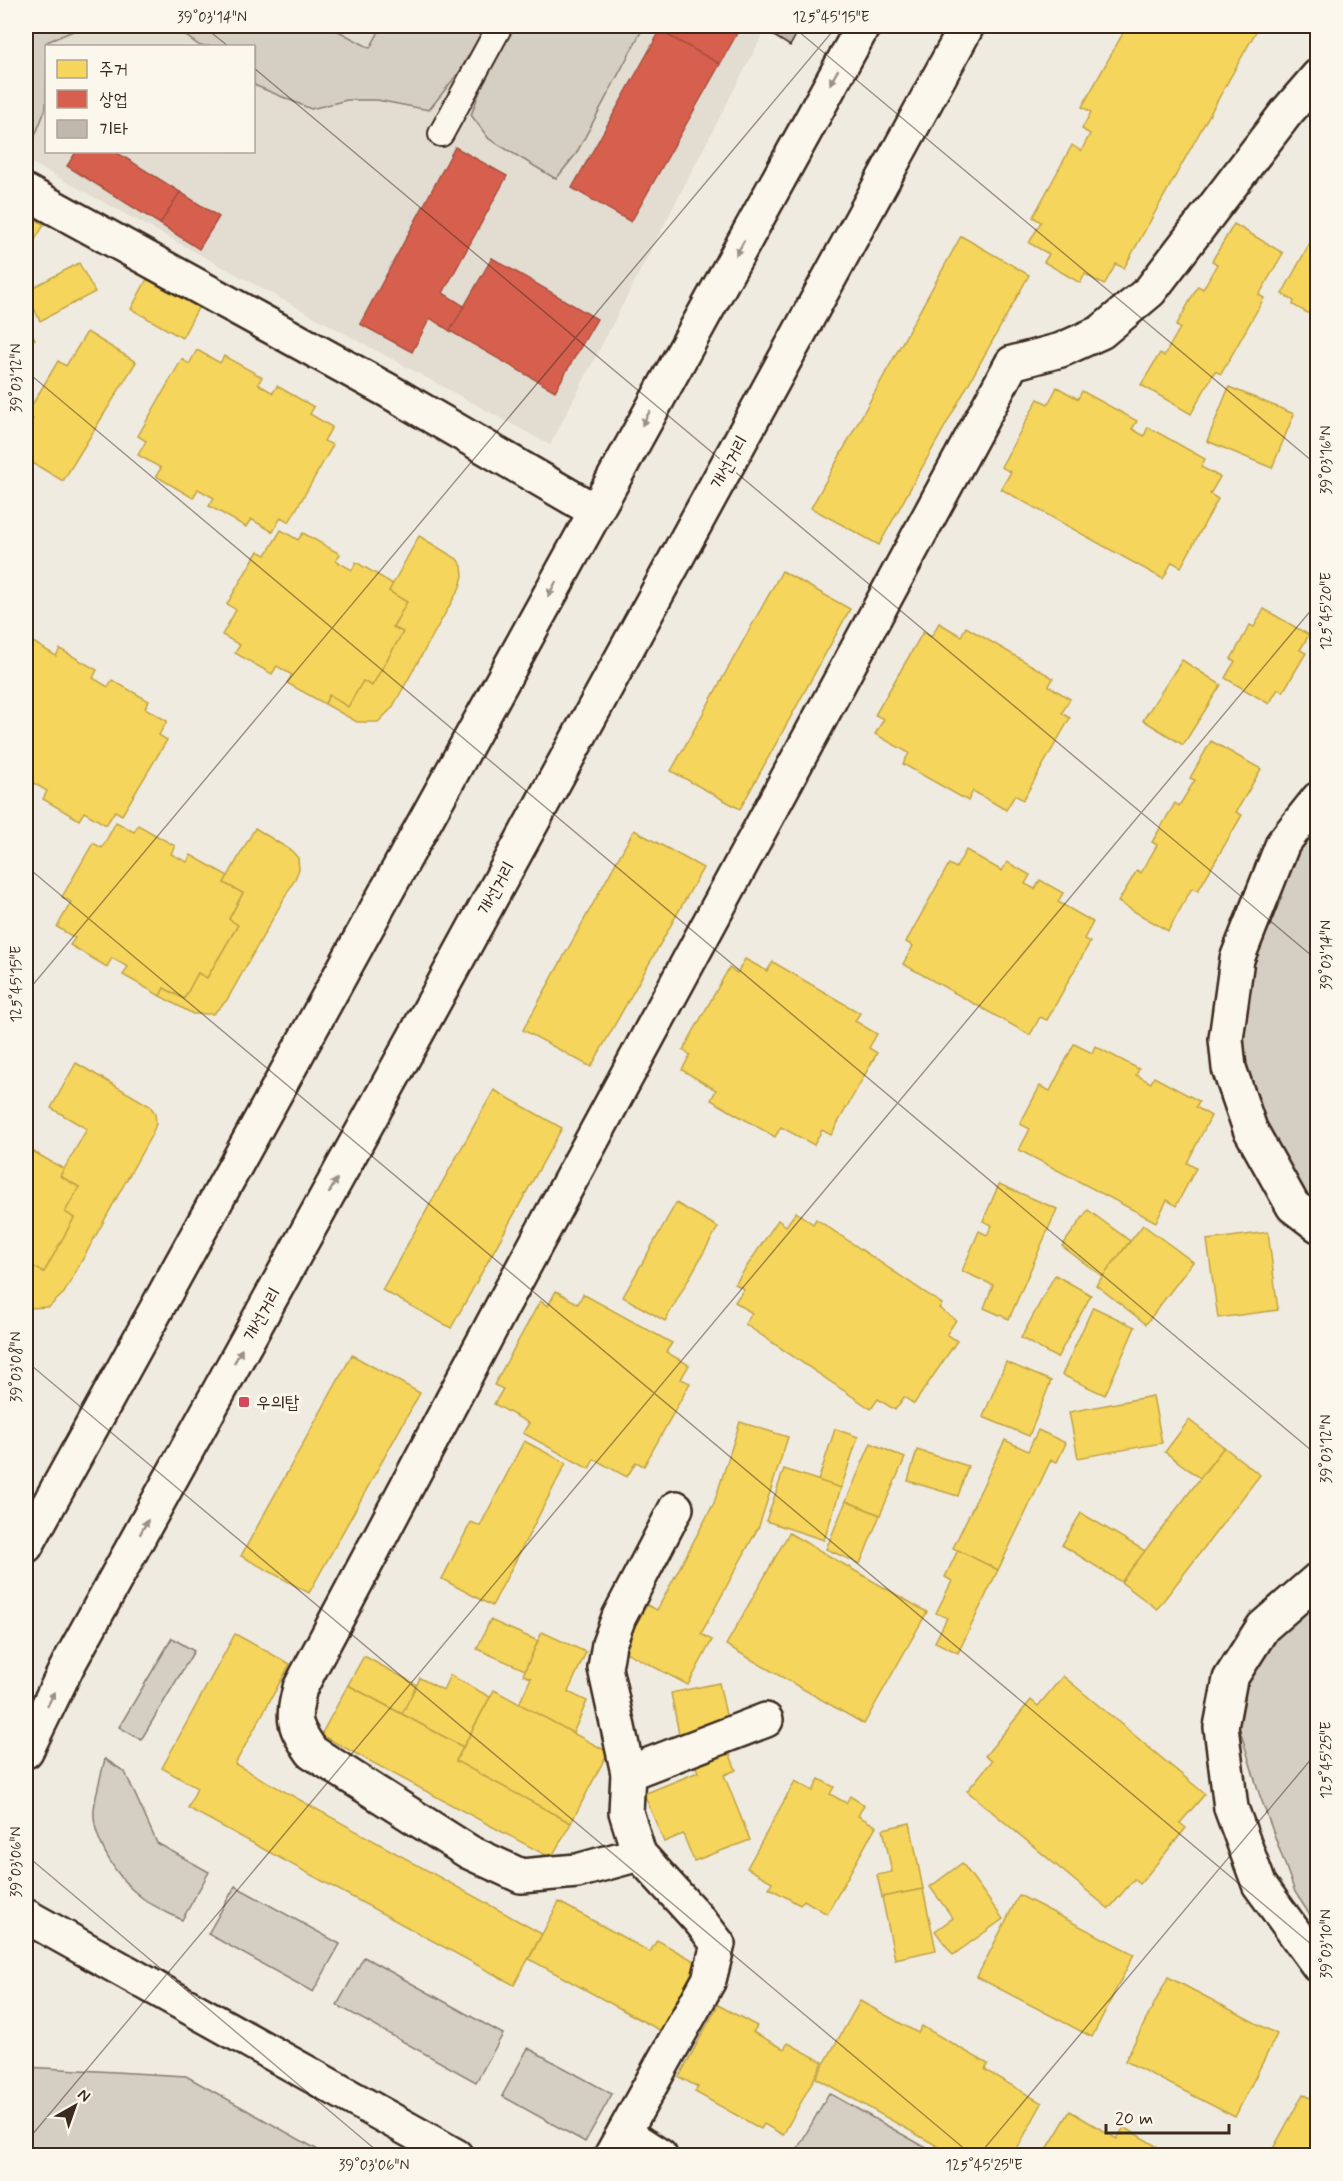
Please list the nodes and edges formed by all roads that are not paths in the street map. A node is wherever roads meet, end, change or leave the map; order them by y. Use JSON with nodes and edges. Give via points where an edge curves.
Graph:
{"nodes":[{"id":1,"x":500,"y":26,"type":"edge"},
{"id":2,"x":862,"y":26,"type":"edge"},
{"id":3,"x":967,"y":26,"type":"edge"},
{"id":4,"x":1317,"y":76,"type":"edge"},
{"id":5,"x":441,"y":134,"type":"dead end"},
{"id":6,"x":26,"y":192,"type":"edge"},
{"id":7,"x":595,"y":511,"type":"junction"},
{"id":8,"x":1317,"y":799,"type":"edge"},
{"id":9,"x":1317,"y":1225,"type":"edge"},
{"id":10,"x":676,"y":1508,"type":"dead end"},
{"id":11,"x":26,"y":1546,"type":"edge"},
{"id":12,"x":1317,"y":1579,"type":"edge"},
{"id":13,"x":766,"y":1720,"type":"dead end"},
{"id":14,"x":26,"y":1751,"type":"edge"},
{"id":15,"x":628,"y":1773,"type":"junction"},
{"id":16,"x":639,"y":1854,"type":"junction"},
{"id":17,"x":26,"y":1916,"type":"edge"},
{"id":18,"x":1317,"y":1965,"type":"edge"},
{"id":19,"x":617,"y":2144,"type":"edge"},
{"id":20,"x":456,"y":2156,"type":"edge"},
{"id":21,"x":660,"y":2156,"type":"edge"}],
"edges":[{"from":1,"to":5,"type":"lane"},
{"from":2,"to":7,"type":"street","one_way":true},
{"from":14,"to":3,"type":"street","name":"개선거리","one_way":true,"via":[[68,1665]]},
{"from":4,"to":16,"type":"street","via":[[1150,291],[1101,332],[1061,350],[1012,363],[300,1688],[295,1707],[296,1730],[312,1752],[469,1852],[521,1876],[577,1872]]},
{"from":6,"to":7,"type":"street","via":[[387,390]]},
{"from":7,"to":11,"type":"street","one_way":true},
{"from":8,"to":9,"type":"street","via":[[1283,843],[1237,959],[1226,1038],[1229,1068],[1250,1129],[1293,1206]]},
{"from":10,"to":15,"type":"street","via":[[609,1644],[605,1668]]},
{"from":12,"to":18,"type":"street","via":[[1263,1627],[1230,1679],[1221,1727],[1231,1808],[1259,1884]]},
{"from":13,"to":15,"type":"street"},
{"from":15,"to":16,"type":"street","via":[[626,1812]]},
{"from":16,"to":19,"type":"street","via":[[718,1944],[709,1980]]},
{"from":17,"to":20,"type":"street"},
{"from":19,"to":21,"type":"street"}]}
